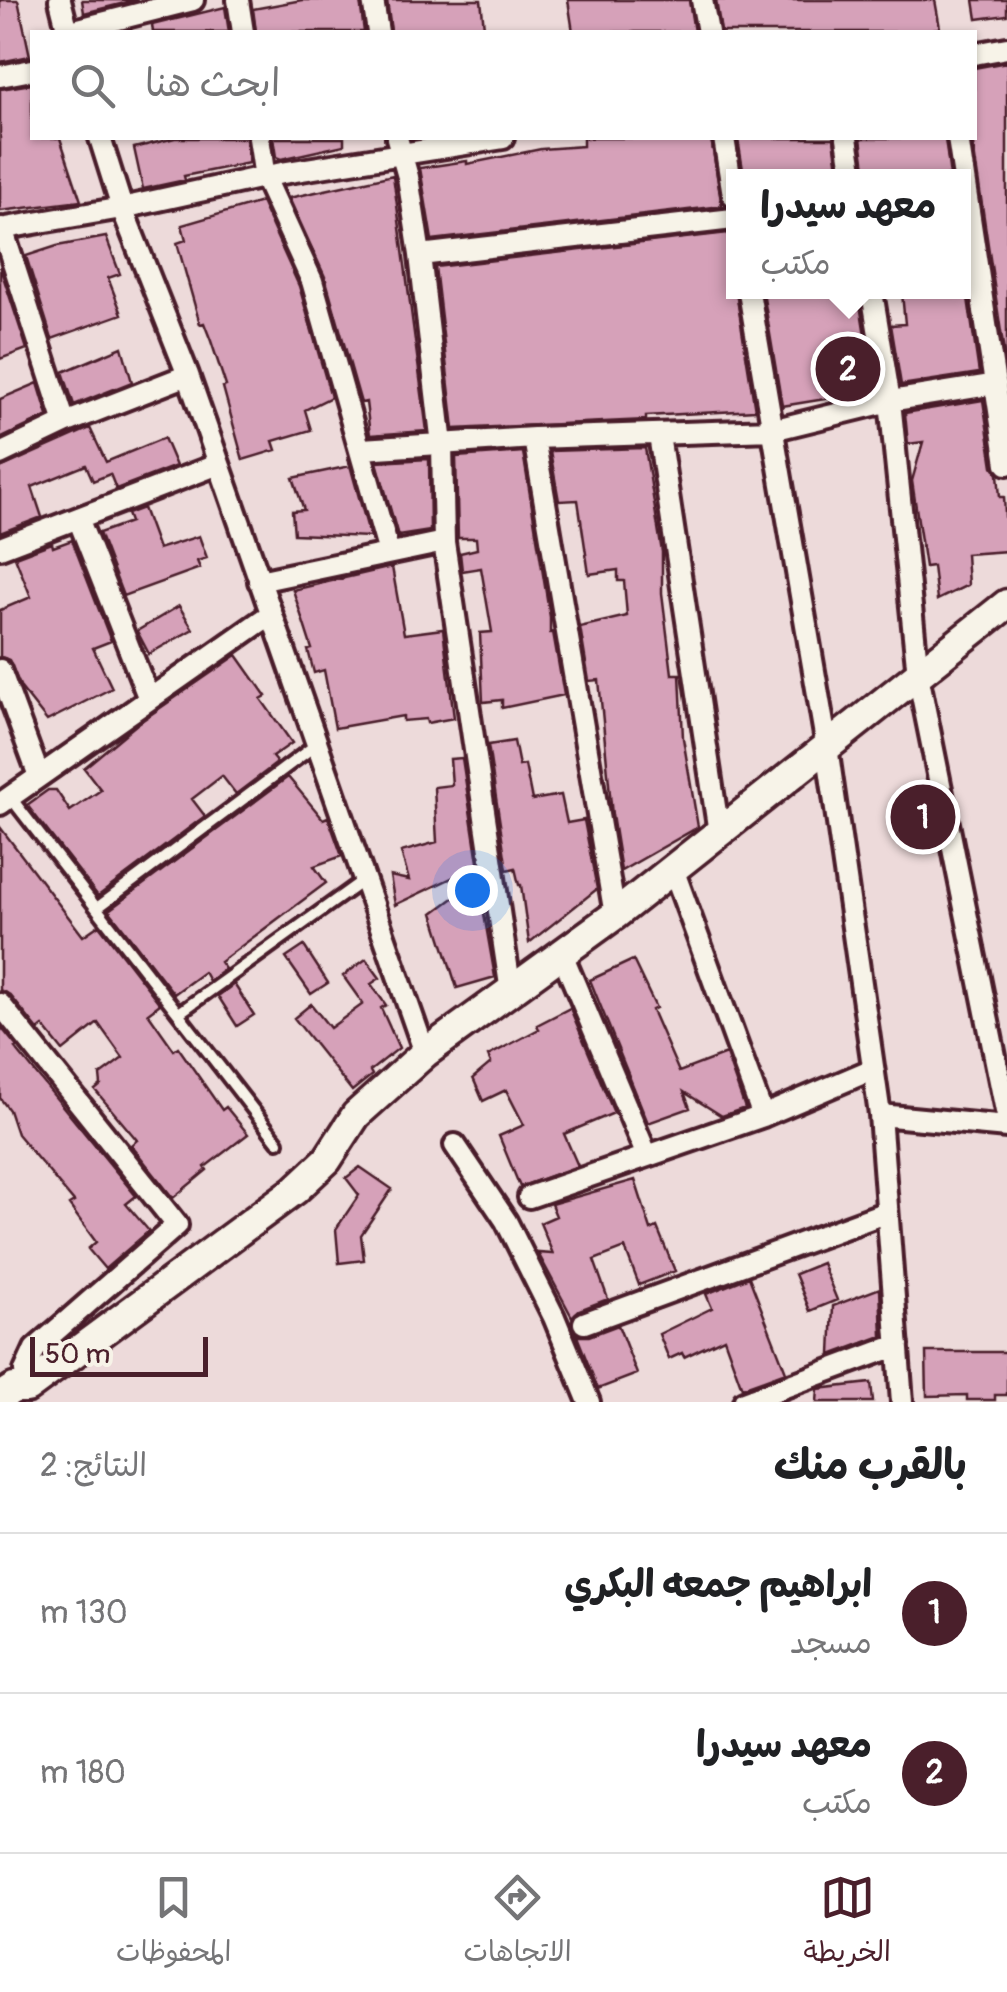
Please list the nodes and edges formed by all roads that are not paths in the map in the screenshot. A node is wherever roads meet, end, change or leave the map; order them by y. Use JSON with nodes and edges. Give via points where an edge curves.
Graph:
{"nodes":[{"id":1,"x":60,"y":0,"type":"edge"},
{"id":2,"x":193,"y":0,"type":"edge"},
{"id":3,"x":238,"y":0,"type":"edge"},
{"id":4,"x":372,"y":0,"type":"edge"},
{"id":5,"x":702,"y":0,"type":"edge"},
{"id":6,"x":68,"y":30,"type":"edge"},
{"id":7,"x":76,"y":30,"type":"edge"},
{"id":8,"x":243,"y":30,"type":"edge"},
{"id":9,"x":378,"y":30,"type":"edge"},
{"id":10,"x":708,"y":30,"type":"edge"},
{"id":11,"x":1007,"y":48,"type":"edge"},
{"id":12,"x":977,"y":53,"type":"edge"},
{"id":13,"x":30,"y":70,"type":"edge"},
{"id":14,"x":0,"y":76,"type":"edge"},
{"id":15,"x":101,"y":140,"type":"edge"},
{"id":16,"x":259,"y":140,"type":"edge"},
{"id":17,"x":478,"y":140,"type":"edge"},
{"id":18,"x":724,"y":140,"type":"edge"},
{"id":19,"x":847,"y":140,"type":"edge"},
{"id":20,"x":958,"y":140,"type":"edge"},
{"id":21,"x":399,"y":146,"type":"edge"},
{"id":22,"x":729,"y":169,"type":"edge"},
{"id":23,"x":853,"y":169,"type":"edge"},
{"id":24,"x":963,"y":169,"type":"edge"},
{"id":25,"x":265,"y":178,"type":"junction"},
{"id":26,"x":122,"y":208,"type":"junction"},
{"id":27,"x":726,"y":220,"type":"edge"},
{"id":28,"x":971,"y":222,"type":"edge"},
{"id":29,"x":1,"y":229,"type":"edge"},
{"id":30,"x":420,"y":256,"type":"junction"},
{"id":31,"x":750,"y":299,"type":"edge"},
{"id":32,"x":873,"y":299,"type":"edge"},
{"id":33,"x":188,"y":375,"type":"junction"},
{"id":34,"x":996,"y":384,"type":"junction"},
{"id":35,"x":890,"y":401,"type":"junction"},
{"id":36,"x":64,"y":423,"type":"junction"},
{"id":37,"x":772,"y":430,"type":"junction"},
{"id":38,"x":659,"y":435,"type":"junction"},
{"id":39,"x":534,"y":438,"type":"junction"},
{"id":40,"x":442,"y":445,"type":"junction"},
{"id":41,"x":362,"y":449,"type":"junction"},
{"id":42,"x":0,"y":454,"type":"edge"},
{"id":43,"x":219,"y":464,"type":"junction"},
{"id":44,"x":1007,"y":464,"type":"edge"},
{"id":45,"x":78,"y":518,"type":"junction"},
{"id":46,"x":444,"y":542,"type":"junction"},
{"id":47,"x":0,"y":548,"type":"edge"},
{"id":48,"x":389,"y":553,"type":"junction"},
{"id":49,"x":260,"y":581,"type":"junction"},
{"id":50,"x":1007,"y":604,"type":"edge"},
{"id":51,"x":271,"y":614,"type":"junction"},
{"id":52,"x":0,"y":670,"type":"edge"},
{"id":53,"x":918,"y":675,"type":"junction"},
{"id":54,"x":149,"y":699,"type":"junction"},
{"id":55,"x":318,"y":744,"type":"junction"},
{"id":56,"x":827,"y":747,"type":"junction"},
{"id":57,"x":39,"y":776,"type":"junction"},
{"id":58,"x":5,"y":800,"type":"edge"},
{"id":59,"x":719,"y":833,"type":"junction"},
{"id":60,"x":674,"y":869,"type":"junction"},
{"id":61,"x":366,"y":878,"type":"junction"},
{"id":62,"x":97,"y":908,"type":"junction"},
{"id":63,"x":615,"y":915,"type":"junction"},
{"id":64,"x":562,"y":954,"type":"junction"},
{"id":65,"x":511,"y":992,"type":"junction"},
{"id":66,"x":0,"y":1004,"type":"edge"},
{"id":67,"x":179,"y":1013,"type":"junction"},
{"id":68,"x":425,"y":1053,"type":"junction"},
{"id":69,"x":873,"y":1069,"type":"junction"},
{"id":70,"x":880,"y":1115,"type":"junction"},
{"id":71,"x":763,"y":1116,"type":"junction"},
{"id":72,"x":1007,"y":1116,"type":"edge"},
{"id":73,"x":1007,"y":1127,"type":"edge"},
{"id":74,"x":278,"y":1142,"type":"dead end"},
{"id":75,"x":456,"y":1145,"type":"dead end"},
{"id":76,"x":647,"y":1156,"type":"junction"},
{"id":77,"x":530,"y":1197,"type":"dead end"},
{"id":78,"x":887,"y":1212,"type":"junction"},
{"id":79,"x":584,"y":1324,"type":"dead end"},
{"id":80,"x":898,"y":1345,"type":"junction"},
{"id":81,"x":16,"y":1396,"type":"edge"},
{"id":82,"x":902,"y":1401,"type":"edge"},
{"id":83,"x":589,"y":1402,"type":"edge"},
{"id":84,"x":744,"y":1402,"type":"edge"},
{"id":85,"x":925,"y":1402,"type":"edge"}],
"edges":[{"from":1,"to":6,"type":"street"},
{"from":2,"to":7,"type":"street"},
{"from":3,"to":8,"type":"street"},
{"from":4,"to":9,"type":"street"},
{"from":5,"to":10,"type":"street"},
{"from":11,"to":12,"type":"street"},
{"from":13,"to":14,"type":"street"},
{"from":15,"to":26,"type":"street"},
{"from":16,"to":25,"type":"street"},
{"from":17,"to":21,"type":"street"},
{"from":18,"to":22,"type":"street"},
{"from":19,"to":23,"type":"street"},
{"from":20,"to":24,"type":"street"},
{"from":21,"to":25,"type":"street"},
{"from":21,"to":30,"type":"street"},
{"from":25,"to":26,"type":"street"},
{"from":25,"to":41,"type":"street","via":[[312,281]]},
{"from":26,"to":29,"type":"street"},
{"from":26,"to":33,"type":"street"},
{"from":27,"to":30,"type":"street"},
{"from":28,"to":34,"type":"street"},
{"from":29,"to":36,"type":"street"},
{"from":30,"to":40,"type":"street"},
{"from":31,"to":37,"type":"street"},
{"from":32,"to":35,"type":"street"},
{"from":33,"to":36,"type":"street"},
{"from":33,"to":43,"type":"street"},
{"from":34,"to":35,"type":"street"},
{"from":34,"to":44,"type":"street"},
{"from":35,"to":37,"type":"street"},
{"from":35,"to":53,"type":"street"},
{"from":36,"to":42,"type":"street"},
{"from":37,"to":38,"type":"street"},
{"from":37,"to":56,"type":"street"},
{"from":38,"to":39,"type":"street"},
{"from":38,"to":59,"type":"street"},
{"from":39,"to":40,"type":"street"},
{"from":39,"to":63,"type":"street"},
{"from":40,"to":41,"type":"street"},
{"from":40,"to":46,"type":"street"},
{"from":41,"to":48,"type":"street"},
{"from":43,"to":45,"type":"street"},
{"from":43,"to":49,"type":"street"},
{"from":45,"to":47,"type":"street"},
{"from":45,"to":54,"type":"street"},
{"from":46,"to":48,"type":"street"},
{"from":46,"to":65,"type":"street"},
{"from":48,"to":49,"type":"street"},
{"from":49,"to":51,"type":"street"},
{"from":50,"to":53,"type":"street"},
{"from":51,"to":54,"type":"street"},
{"from":51,"to":55,"type":"street"},
{"from":52,"to":57,"type":"street"},
{"from":53,"to":56,"type":"street"},
{"from":53,"to":72,"type":"street"},
{"from":54,"to":57,"type":"street"},
{"from":55,"to":61,"type":"street"},
{"from":55,"to":62,"type":"lane"},
{"from":56,"to":59,"type":"street"},
{"from":56,"to":69,"type":"street"},
{"from":57,"to":58,"type":"street"},
{"from":58,"to":62,"type":"lane"},
{"from":59,"to":60,"type":"street"},
{"from":60,"to":63,"type":"street"},
{"from":60,"to":71,"type":"street"},
{"from":61,"to":67,"type":"lane"},
{"from":61,"to":68,"type":"street"},
{"from":62,"to":67,"type":"lane"},
{"from":63,"to":64,"type":"street"},
{"from":64,"to":65,"type":"street"},
{"from":64,"to":76,"type":"street"},
{"from":65,"to":68,"type":"street"},
{"from":66,"to":81,"type":"street","via":[[177,1225],[35,1349]]},
{"from":67,"to":74,"type":"lane"},
{"from":68,"to":81,"type":"street","via":[[356,1115],[312,1176]]},
{"from":69,"to":70,"type":"street"},
{"from":69,"to":71,"type":"street"},
{"from":70,"to":73,"type":"street"},
{"from":70,"to":78,"type":"street"},
{"from":71,"to":76,"type":"street"},
{"from":75,"to":83,"type":"street","via":[[506,1221]]},
{"from":76,"to":77,"type":"street"},
{"from":78,"to":79,"type":"street"},
{"from":78,"to":80,"type":"street"},
{"from":80,"to":82,"type":"street"},
{"from":80,"to":84,"type":"street"},
{"from":82,"to":85,"type":"street"}]}
